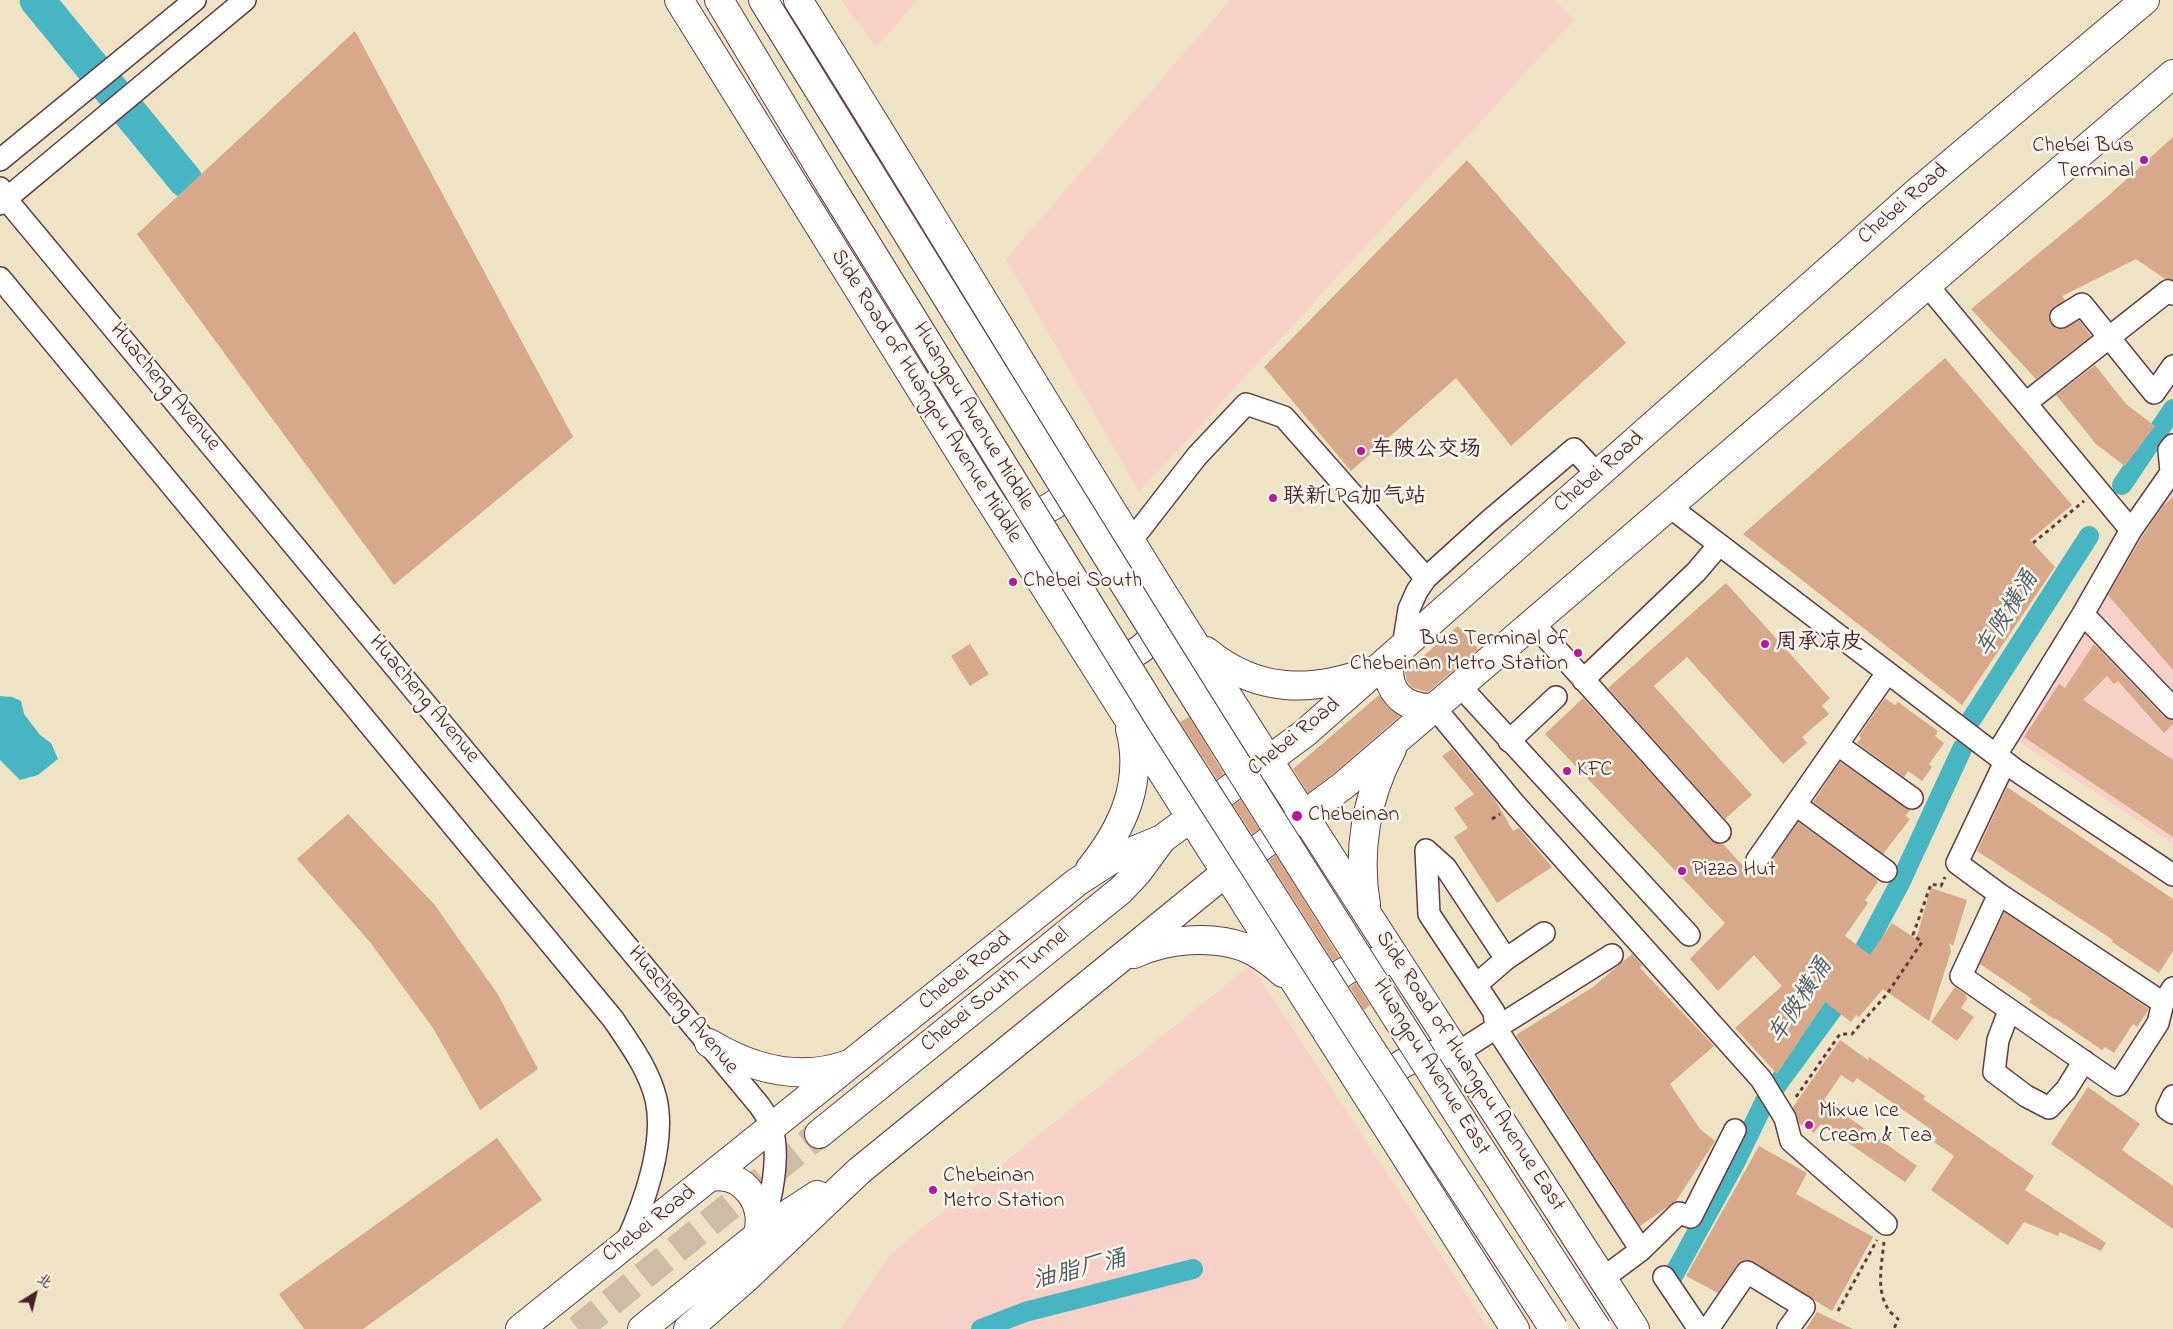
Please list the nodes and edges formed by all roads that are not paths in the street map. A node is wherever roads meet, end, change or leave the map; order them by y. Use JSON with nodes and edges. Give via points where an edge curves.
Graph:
{"nodes":[{"id":1,"x":196,"y":0,"type":"edge"},
{"id":2,"x":246,"y":0,"type":"edge"},
{"id":3,"x":679,"y":0,"type":"edge"},
{"id":4,"x":719,"y":0,"type":"edge"},
{"id":5,"x":763,"y":0,"type":"edge"},
{"id":6,"x":798,"y":0,"type":"edge"},
{"id":7,"x":2145,"y":0,"type":"edge"},
{"id":8,"x":2173,"y":74,"type":"edge"},
{"id":9,"x":0,"y":160,"type":"edge"},
{"id":10,"x":2,"y":197,"type":"edge"},
{"id":11,"x":0,"y":278,"type":"edge"},
{"id":12,"x":1928,"y":286,"type":"junction"},
{"id":13,"x":2173,"y":294,"type":"edge"},
{"id":14,"x":2061,"y":317,"type":"dead end"},
{"id":15,"x":2108,"y":338,"type":"junction"},
{"id":16,"x":2173,"y":366,"type":"edge"},
{"id":17,"x":2026,"y":404,"type":"junction"},
{"id":18,"x":2173,"y":445,"type":"edge"},
{"id":19,"x":1080,"y":458,"type":"junction"},
{"id":20,"x":2172,"y":471,"type":"edge"},
{"id":21,"x":1598,"y":475,"type":"junction"},
{"id":22,"x":1670,"y":507,"type":"junction"},
{"id":23,"x":995,"y":509,"type":"junction"},
{"id":24,"x":2131,"y":530,"type":"junction"},
{"id":25,"x":1131,"y":541,"type":"junction"},
{"id":26,"x":1719,"y":545,"type":"junction"},
{"id":27,"x":1426,"y":578,"type":"junction"},
{"id":28,"x":1168,"y":601,"type":"junction"},
{"id":29,"x":2083,"y":614,"type":"junction"},
{"id":30,"x":1534,"y":623,"type":"junction"},
{"id":31,"x":1192,"y":639,"type":"junction"},
{"id":32,"x":1086,"y":652,"type":"junction"},
{"id":33,"x":1391,"y":658,"type":"junction"},
{"id":34,"x":1887,"y":673,"type":"junction"},
{"id":35,"x":1583,"y":680,"type":"junction"},
{"id":36,"x":1460,"y":686,"type":"junction"},
{"id":37,"x":1556,"y":697,"type":"dead end"},
{"id":38,"x":1434,"y":708,"type":"junction"},
{"id":39,"x":2173,"y":708,"type":"edge"},
{"id":40,"x":1127,"y":718,"type":"junction"},
{"id":41,"x":1398,"y":739,"type":"junction"},
{"id":42,"x":1509,"y":741,"type":"junction"},
{"id":43,"x":1838,"y":745,"type":"junction"},
{"id":44,"x":2001,"y":759,"type":"junction"},
{"id":45,"x":1270,"y":761,"type":"junction"},
{"id":46,"x":1912,"y":798,"type":"dead end"},
{"id":47,"x":1796,"y":805,"type":"junction"},
{"id":48,"x":1263,"y":806,"type":"joint"},
{"id":49,"x":1305,"y":815,"type":"junction"},
{"id":50,"x":1190,"y":818,"type":"junction"},
{"id":51,"x":1231,"y":830,"type":"joint"},
{"id":52,"x":1720,"y":832,"type":"dead end"},
{"id":53,"x":1162,"y":839,"type":"junction"},
{"id":54,"x":1757,"y":860,"type":"dead end"},
{"id":55,"x":1886,"y":871,"type":"dead end"},
{"id":56,"x":1225,"y":873,"type":"junction"},
{"id":57,"x":2173,"y":875,"type":"edge"},
{"id":58,"x":1077,"y":882,"type":"junction"},
{"id":59,"x":1999,"y":894,"type":"junction"},
{"id":60,"x":1368,"y":917,"type":"junction"},
{"id":61,"x":1544,"y":933,"type":"dead end"},
{"id":62,"x":1689,"y":935,"type":"dead end"},
{"id":63,"x":1612,"y":955,"type":"dead end"},
{"id":64,"x":1506,"y":960,"type":"junction"},
{"id":65,"x":1114,"y":964,"type":"junction"},
{"id":66,"x":1398,"y":964,"type":"junction"},
{"id":67,"x":1476,"y":985,"type":"junction"},
{"id":68,"x":2168,"y":996,"type":"edge"},
{"id":69,"x":1314,"y":1010,"type":"junction"},
{"id":70,"x":2009,"y":1011,"type":"junction"},
{"id":71,"x":1496,"y":1028,"type":"junction"},
{"id":72,"x":709,"y":1043,"type":"junction"},
{"id":73,"x":1458,"y":1055,"type":"junction"},
{"id":74,"x":2084,"y":1061,"type":"junction"},
{"id":75,"x":855,"y":1062,"type":"junction"},
{"id":76,"x":2173,"y":1096,"type":"edge"},
{"id":77,"x":1375,"y":1106,"type":"junction"},
{"id":78,"x":2173,"y":1113,"type":"edge"},
{"id":79,"x":772,"y":1128,"type":"junction"},
{"id":80,"x":1735,"y":1130,"type":"dead end"},
{"id":81,"x":819,"y":1134,"type":"tunnel mouth"},
{"id":82,"x":859,"y":1171,"type":"junction"},
{"id":83,"x":711,"y":1177,"type":"junction"},
{"id":84,"x":1886,"y":1224,"type":"road end"},
{"id":85,"x":757,"y":1236,"type":"junction"},
{"id":86,"x":624,"y":1246,"type":"junction"},
{"id":87,"x":1641,"y":1250,"type":"junction"},
{"id":88,"x":1664,"y":1277,"type":"dead end"},
{"id":89,"x":1602,"y":1279,"type":"junction"},
{"id":90,"x":520,"y":1329,"type":"edge"},
{"id":91,"x":642,"y":1329,"type":"edge"},
{"id":92,"x":688,"y":1329,"type":"edge"},
{"id":93,"x":1515,"y":1329,"type":"edge"},
{"id":94,"x":1554,"y":1329,"type":"edge"},
{"id":95,"x":1597,"y":1329,"type":"edge"},
{"id":96,"x":1635,"y":1329,"type":"edge"},
{"id":97,"x":1699,"y":1329,"type":"edge"},
{"id":98,"x":1708,"y":1329,"type":"edge"},
{"id":99,"x":1788,"y":1329,"type":"edge"}],
"edges":[{"from":1,"to":9,"type":"street"},
{"from":2,"to":10,"type":"street","via":[[104,118]]},
{"from":3,"to":23,"type":"main road","name":"Side Road of Huangpu Avenue Middle"},
{"from":4,"to":51,"type":"main road","name":"Huangpu Avenue Middle","bridge":true,"via":[[1010,479]]},
{"from":5,"to":48,"type":"main road","name":"Huangpu Avenue Middle","bridge":true},
{"from":6,"to":19,"type":"main road"},
{"from":7,"to":21,"type":"main road","name":"Chebei Road","via":[[1916,193]]},
{"from":8,"to":12,"type":"main road"},
{"from":10,"to":72,"type":"street","name":"Huacheng Avenue"},
{"from":11,"to":86,"type":"street","via":[[594,996],[628,1042],[650,1082],[656,1098],[658,1122],[654,1160],[645,1194]]},
{"from":12,"to":17,"type":"street"},
{"from":12,"to":22,"type":"main road"},
{"from":13,"to":15,"type":"street","via":[[2168,290]]},
{"from":14,"to":15,"type":"street","via":[[2082,304]]},
{"from":15,"to":16,"type":"street","via":[[2154,393]]},
{"from":15,"to":17,"type":"street"},
{"from":17,"to":24,"type":"street"},
{"from":18,"to":20,"type":"street","via":[[2169,450]]},
{"from":19,"to":23,"type":"main road","via":[[1072,486],[1050,507],[1039,513],[1022,515]]},
{"from":19,"to":25,"type":"main road"},
{"from":20,"to":24,"type":"street"},
{"from":21,"to":27,"type":"street","via":[[1574,450]]},
{"from":21,"to":33,"type":"main road","name":"Chebei Road"},
{"from":22,"to":26,"type":"street"},
{"from":22,"to":30,"type":"main road"},
{"from":23,"to":32,"type":"main road","name":"Side Road of Huangpu Avenue Middle"},
{"from":24,"to":29,"type":"street"},
{"from":25,"to":27,"type":"street","via":[[1197,456],[1246,404],[1284,417]]},
{"from":25,"to":28,"type":"main road"},
{"from":26,"to":34,"type":"street"},
{"from":26,"to":35,"type":"street","via":[[1696,572]]},
{"from":27,"to":33,"type":"street","via":[[1409,608]]},
{"from":28,"to":31,"type":"main road"},
{"from":28,"to":32,"type":"main road","via":[[1159,631],[1141,649],[1112,659]]},
{"from":29,"to":39,"type":"street"},
{"from":29,"to":44,"type":"street"},
{"from":30,"to":35,"type":"street"},
{"from":30,"to":36,"type":"main road"},
{"from":31,"to":33,"type":"main road","via":[[1237,673],[1281,685],[1326,684],[1349,679]]},
{"from":31,"to":45,"type":"main road"},
{"from":32,"to":40,"type":"main road","name":"Side Road of Huangpu Avenue Middle"},
{"from":33,"to":38,"type":"main road","via":[[1389,678],[1398,696],[1415,706]]},
{"from":33,"to":45,"type":"main road","name":"Chebei Road"},
{"from":34,"to":43,"type":"street"},
{"from":34,"to":44,"type":"street"},
{"from":35,"to":52,"type":"street"},
{"from":36,"to":38,"type":"main road"},
{"from":36,"to":42,"type":"street"},
{"from":37,"to":42,"type":"street"},
{"from":38,"to":41,"type":"main road"},
{"from":38,"to":84,"type":"street","via":[[1513,802],[1761,1079],[1785,1118],[1791,1141]]},
{"from":40,"to":50,"type":"main road","name":"Side Road of Huangpu Avenue Middle"},
{"from":40,"to":58,"type":"main road","via":[[1135,768],[1128,807],[1109,843]]},
{"from":41,"to":49,"type":"main road"},
{"from":41,"to":60,"type":"main road","via":[[1376,784],[1365,826],[1361,854]]},
{"from":42,"to":62,"type":"street"},
{"from":43,"to":46,"type":"street"},
{"from":43,"to":47,"type":"street"},
{"from":44,"to":57,"type":"street"},
{"from":44,"to":59,"type":"street","via":[[1957,863]]},
{"from":45,"to":49,"type":"main road"},
{"from":45,"to":50,"type":"main road","name":"Chebei Road"},
{"from":47,"to":54,"type":"street"},
{"from":47,"to":55,"type":"street"},
{"from":48,"to":95,"type":"main road","name":"Huangpu Avenue East","bridge":true},
{"from":49,"to":56,"type":"main road"},
{"from":49,"to":60,"type":"main road","name":"Side Road of Huangpu Avenue East"},
{"from":50,"to":53,"type":"main road","name":"Chebei Road"},
{"from":50,"to":56,"type":"main road"},
{"from":51,"to":94,"type":"main road","name":"Huangpu Avenue East","bridge":true},
{"from":53,"to":58,"type":"main road","name":"Chebei Road","via":[[1111,860]]},
{"from":53,"to":81,"type":"main road","name":"Chebei South Tunnel","via":[[1121,890]]},
{"from":56,"to":65,"type":"main road"},
{"from":56,"to":69,"type":"main road"},
{"from":58,"to":75,"type":"main road","name":"Chebei Road"},
{"from":59,"to":68,"type":"street"},
{"from":59,"to":70,"type":"street","via":[[1961,976]]},
{"from":60,"to":66,"type":"main road","name":"Side Road of Huangpu Avenue East"},
{"from":61,"to":64,"type":"street"},
{"from":63,"to":71,"type":"street"},
{"from":64,"to":67,"type":"street"},
{"from":64,"to":67,"type":"street","via":[[1446,868],[1426,850],[1429,914]]},
{"from":65,"to":69,"type":"main road","via":[[1164,944],[1216,941],[1244,947],[1285,974]]},
{"from":65,"to":82,"type":"main road"},
{"from":66,"to":69,"type":"main road","via":[[1367,961],[1346,971],[1335,979]]},
{"from":66,"to":73,"type":"main road","name":"Side Road of Huangpu Avenue East"},
{"from":67,"to":71,"type":"street","via":[[1494,1012]]},
{"from":68,"to":74,"type":"street","via":[[2158,1023],[2118,1085]]},
{"from":69,"to":77,"type":"main road"},
{"from":70,"to":74,"type":"street"},
{"from":70,"to":74,"type":"street","via":[[1998,1040],[1994,1072],[2026,1096],[2049,1108],[2066,1090]]},
{"from":71,"to":73,"type":"street"},
{"from":71,"to":87,"type":"street"},
{"from":72,"to":75,"type":"main road","via":[[741,1061],[793,1072],[826,1070]]},
{"from":72,"to":79,"type":"street","name":"Huacheng Avenue","via":[[759,1105]]},
{"from":73,"to":77,"type":"main road","via":[[1431,1054],[1408,1061],[1385,1080]]},
{"from":73,"to":89,"type":"main road","name":"Side Road of Huangpu Avenue East"},
{"from":75,"to":79,"type":"main road","name":"Chebei Road"},
{"from":76,"to":78,"type":"street","via":[[2167,1109]]},
{"from":77,"to":93,"type":"main road"},
{"from":79,"to":83,"type":"main road","name":"Chebei Road"},
{"from":79,"to":85,"type":"street","name":"Huacheng Avenue","via":[[775,1151],[772,1184]]},
{"from":80,"to":87,"type":"street","via":[[1691,1217],[1680,1213]]},
{"from":82,"to":85,"type":"main road","via":[[802,1204]]},
{"from":82,"to":92,"type":"main road"},
{"from":83,"to":85,"type":"main road","via":[[732,1179],[750,1192],[760,1218]]},
{"from":83,"to":86,"type":"main road","name":"Chebei Road"},
{"from":85,"to":91,"type":"main road"},
{"from":86,"to":90,"type":"main road","name":"Chebei Road"},
{"from":87,"to":89,"type":"street"},
{"from":88,"to":97,"type":"street"},
{"from":89,"to":96,"type":"main road","name":"Side Road of Huangpu Avenue East"},
{"from":98,"to":99,"type":"street","via":[[1747,1272],[1804,1307]]}]}
